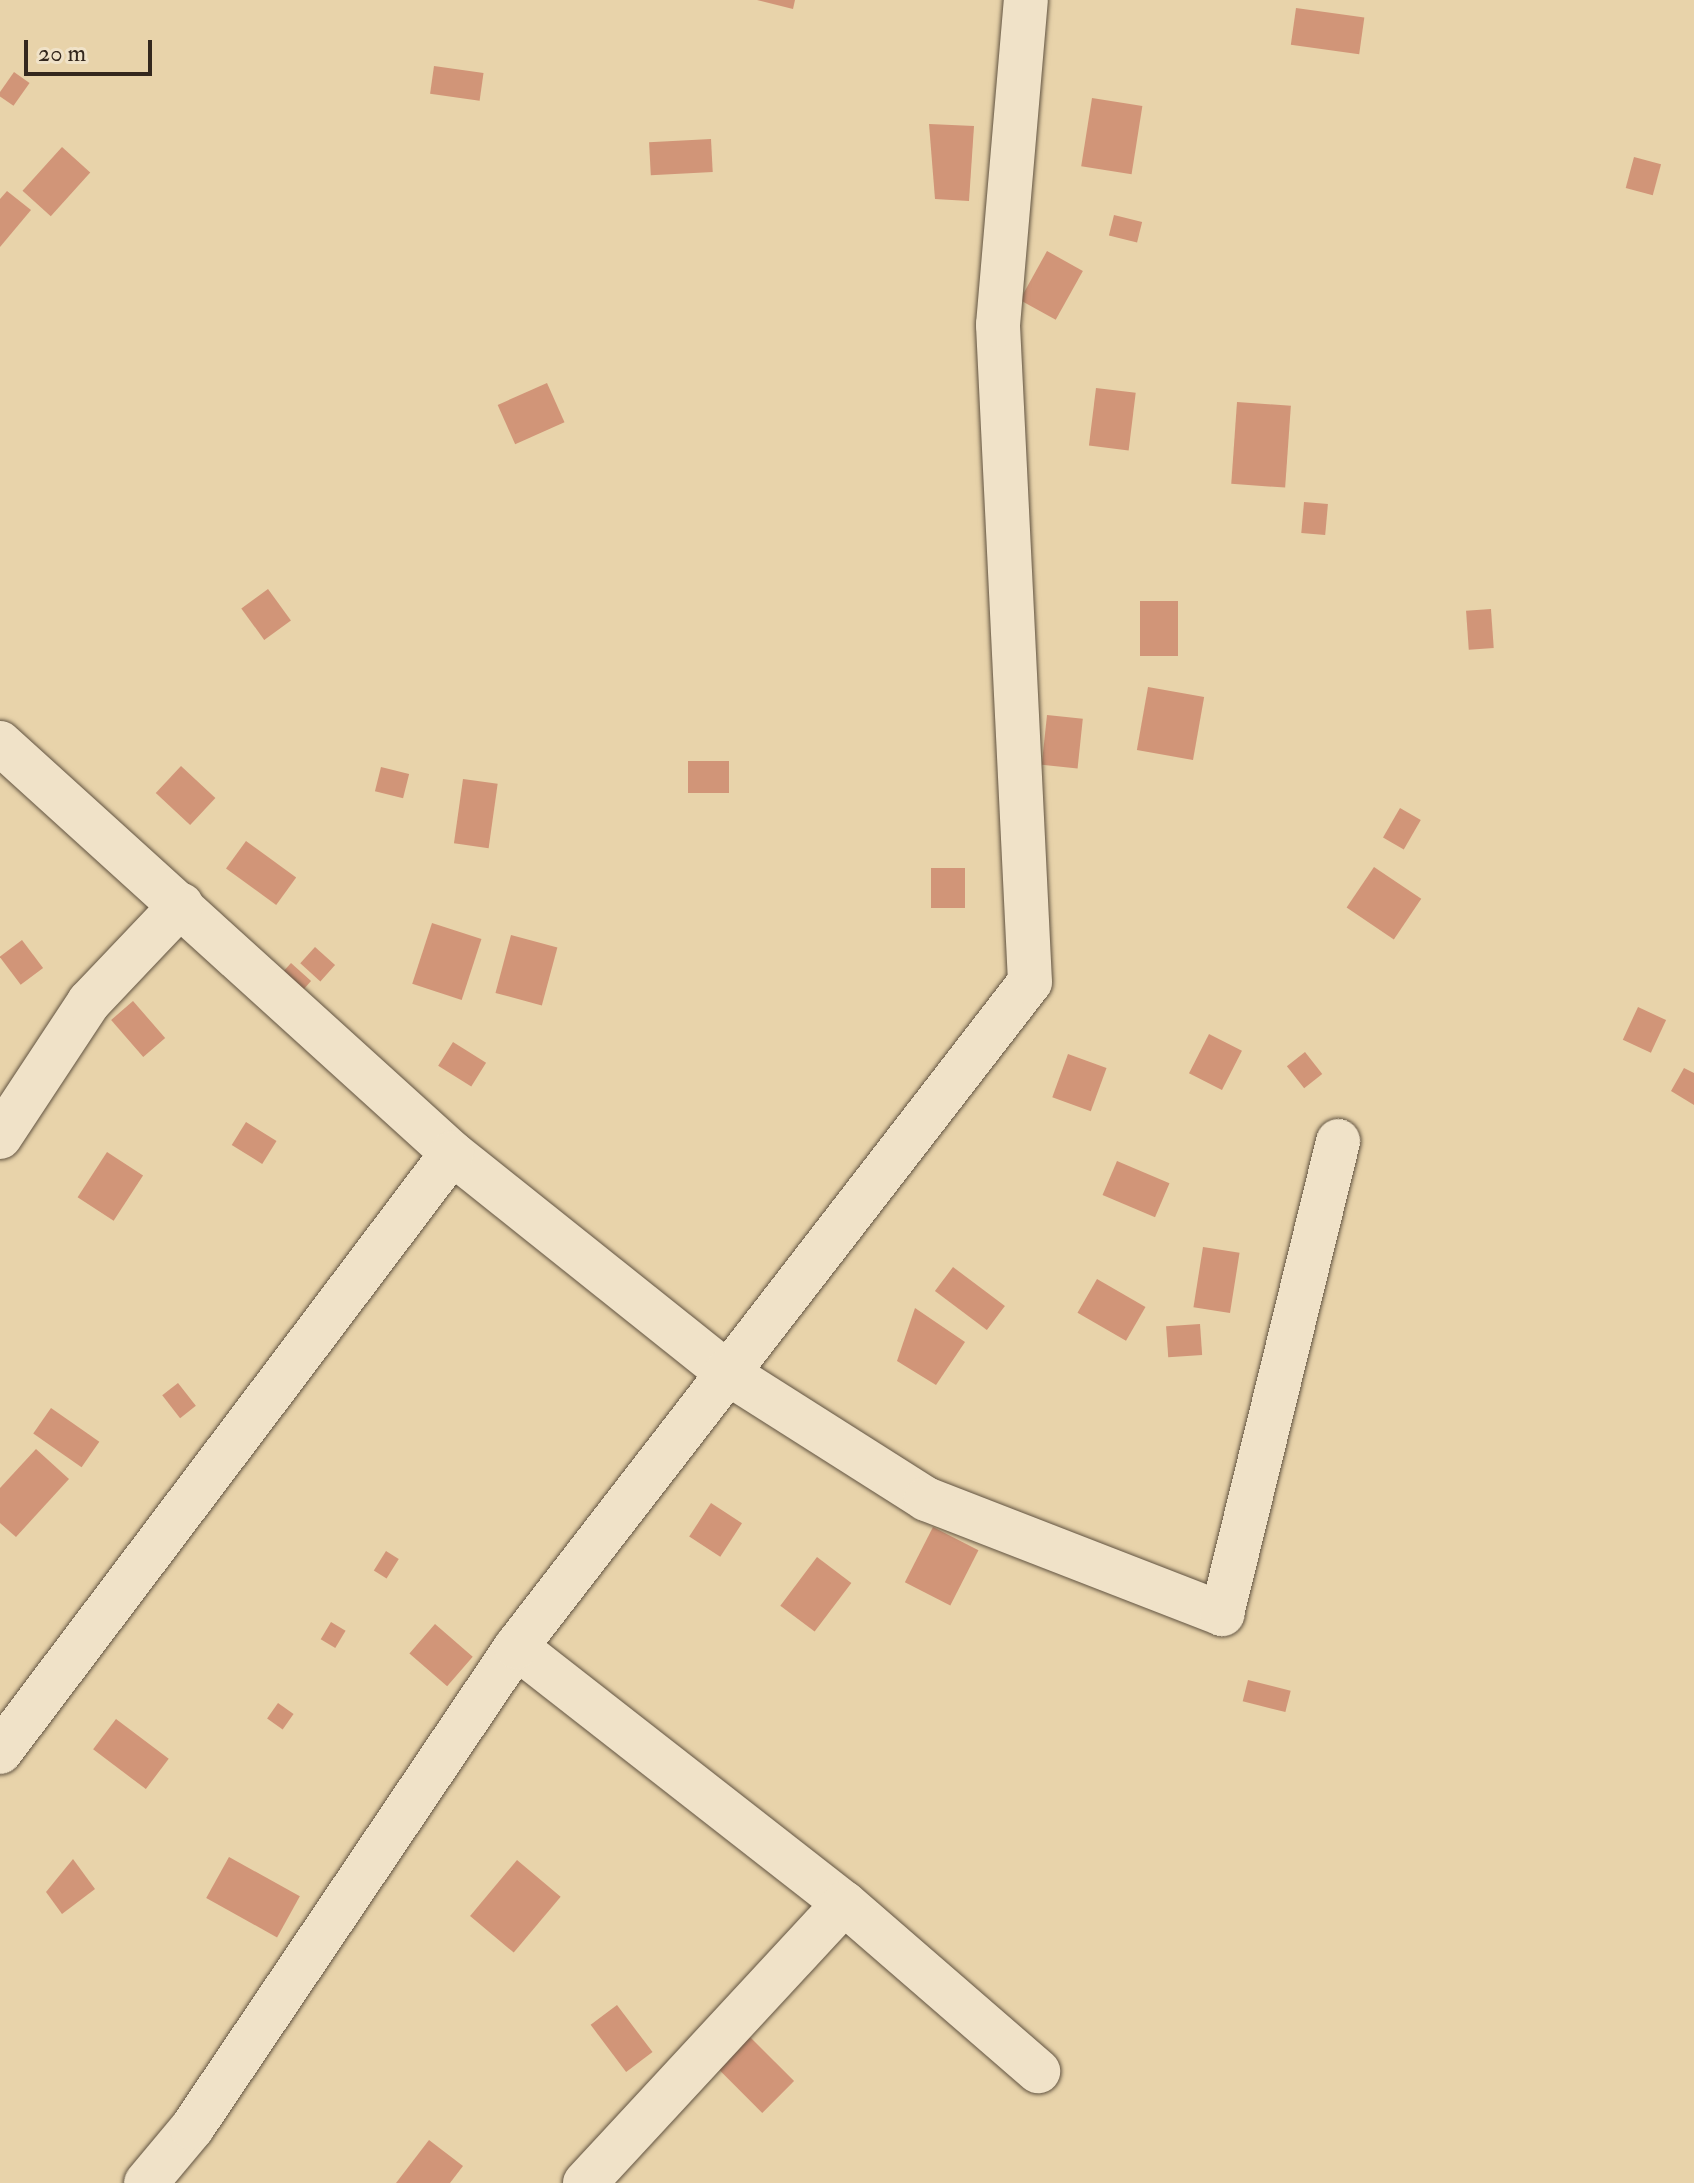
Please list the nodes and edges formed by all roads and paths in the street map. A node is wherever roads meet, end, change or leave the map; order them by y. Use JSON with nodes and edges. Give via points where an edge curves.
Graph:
{"nodes":[{"id":1,"x":1026,"y":0,"type":"edge"},
{"id":2,"x":0,"y":743,"type":"edge"},
{"id":3,"x":181,"y":905,"type":"junction"},
{"id":4,"x":0,"y":1137,"type":"edge"},
{"id":5,"x":1338,"y":1141,"type":"dead end"},
{"id":6,"x":452,"y":1153,"type":"junction"},
{"id":7,"x":726,"y":1372,"type":"junction"},
{"id":8,"x":516,"y":1647,"type":"junction"},
{"id":9,"x":0,"y":1752,"type":"edge"},
{"id":10,"x":844,"y":1903,"type":"junction"},
{"id":11,"x":1038,"y":2071,"type":"dead end"},
{"id":12,"x":146,"y":2183,"type":"edge"},
{"id":13,"x":585,"y":2183,"type":"edge"}],
"edges":[{"from":1,"to":7,"type":"street","via":[[998,325],[1030,982]]},
{"from":2,"to":3,"type":"street"},
{"from":3,"to":4,"type":"street","via":[[89,1002]]},
{"from":3,"to":6,"type":"street"},
{"from":5,"to":7,"type":"street","via":[[1222,1614],[926,1499]]},
{"from":6,"to":7,"type":"street"},
{"from":6,"to":9,"type":"street"},
{"from":7,"to":8,"type":"street"},
{"from":8,"to":10,"type":"street"},
{"from":8,"to":12,"type":"street","via":[[192,2128]]},
{"from":10,"to":11,"type":"street"},
{"from":10,"to":13,"type":"street"}]}
